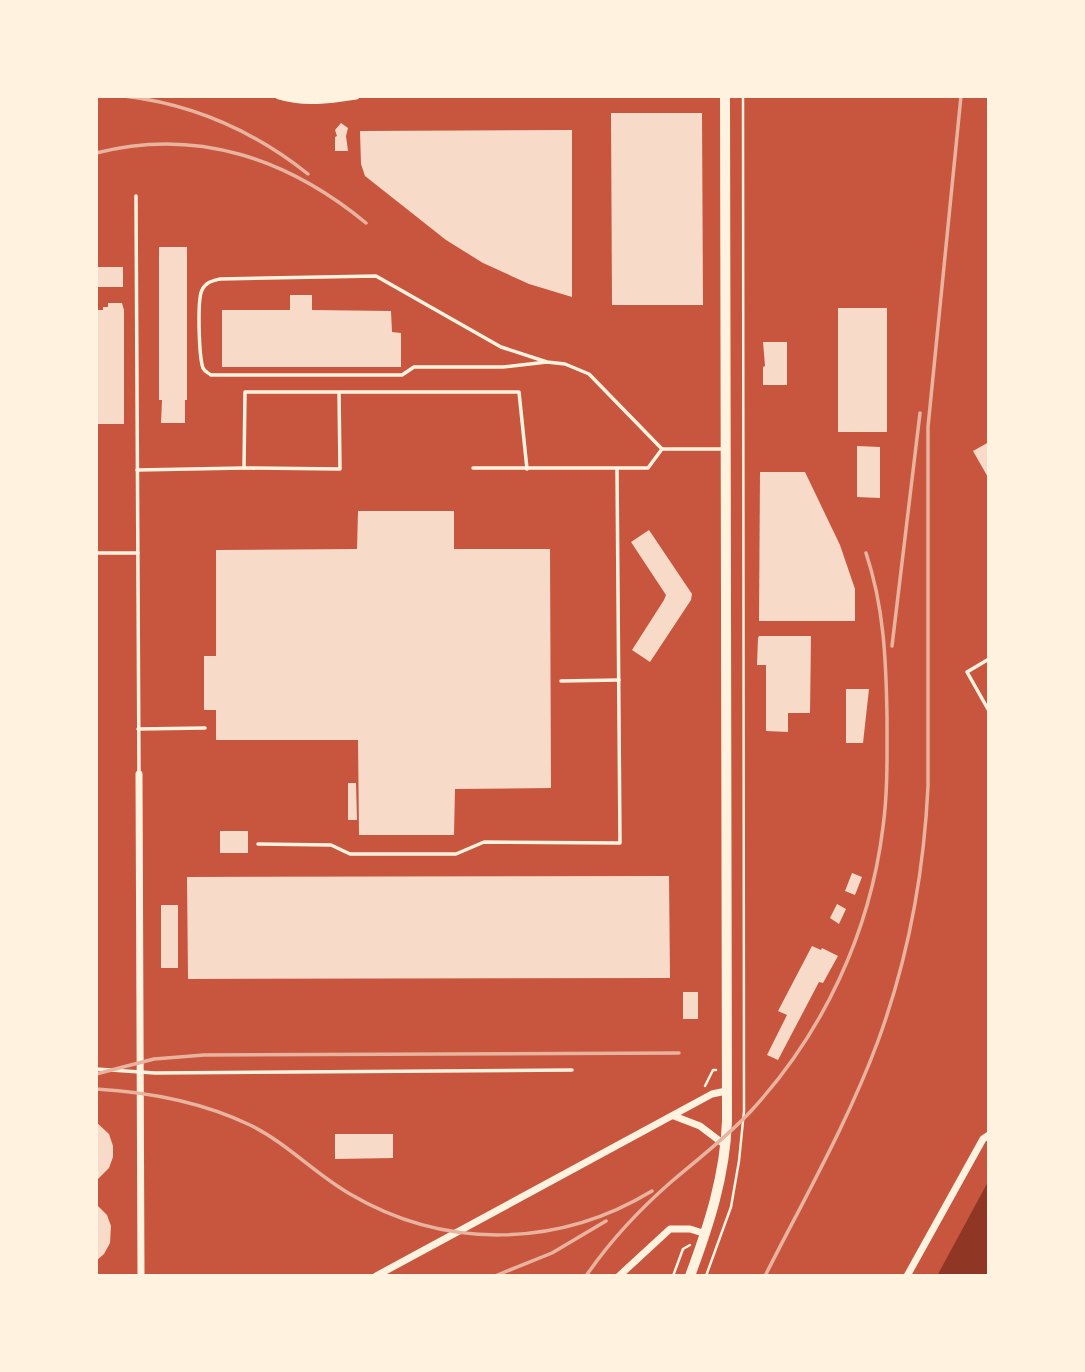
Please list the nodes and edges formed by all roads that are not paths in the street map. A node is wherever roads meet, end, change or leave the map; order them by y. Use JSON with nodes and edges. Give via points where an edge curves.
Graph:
{"nodes":[{"id":1,"x":278,"y":96,"type":"edge"},
{"id":2,"x":356,"y":96,"type":"edge"},
{"id":3,"x":725,"y":96,"type":"edge"},
{"id":4,"x":136,"y":196,"type":"dead end"},
{"id":5,"x":547,"y":362,"type":"junction"},
{"id":6,"x":340,"y":392,"type":"junction"},
{"id":7,"x":662,"y":449,"type":"junction"},
{"id":8,"x":725,"y":449,"type":"junction"},
{"id":9,"x":244,"y":468,"type":"junction"},
{"id":10,"x":473,"y":468,"type":"dead end"},
{"id":11,"x":527,"y":469,"type":"junction"},
{"id":12,"x":617,"y":469,"type":"junction"},
{"id":13,"x":137,"y":470,"type":"junction"},
{"id":14,"x":96,"y":553,"type":"edge"},
{"id":15,"x":138,"y":553,"type":"junction"},
{"id":16,"x":989,"y":659,"type":"edge"},
{"id":17,"x":619,"y":680,"type":"junction"},
{"id":18,"x":561,"y":681,"type":"dead end"},
{"id":19,"x":989,"y":712,"type":"edge"},
{"id":20,"x":205,"y":728,"type":"dead end"},
{"id":21,"x":138,"y":729,"type":"junction"},
{"id":22,"x":139,"y":774,"type":"joint"},
{"id":23,"x":258,"y":845,"type":"dead end"},
{"id":24,"x":96,"y":1069,"type":"edge"},
{"id":25,"x":572,"y":1070,"type":"dead end"},
{"id":26,"x":140,"y":1071,"type":"junction"},
{"id":27,"x":726,"y":1091,"type":"junction"},
{"id":28,"x":673,"y":1116,"type":"junction"},
{"id":29,"x":989,"y":1135,"type":"edge"},
{"id":30,"x":725,"y":1145,"type":"junction"},
{"id":31,"x":705,"y":1234,"type":"junction"},
{"id":32,"x":141,"y":1276,"type":"edge"},
{"id":33,"x":376,"y":1276,"type":"edge"},
{"id":34,"x":619,"y":1276,"type":"edge"},
{"id":35,"x":690,"y":1276,"type":"edge"},
{"id":36,"x":907,"y":1276,"type":"edge"}],
"edges":[{"from":1,"to":2,"type":"street","via":[[322,101]]},
{"from":3,"to":8,"type":"main road"},
{"from":4,"to":13,"type":"lane"},
{"from":5,"to":5,"type":"lane","via":[[414,367],[402,375],[211,375],[204,371],[201,360],[202,290],[208,282],[220,279],[376,276],[501,347]]},
{"from":5,"to":7,"type":"lane","via":[[589,374]]},
{"from":6,"to":9,"type":"lane","via":[[245,392]]},
{"from":6,"to":9,"type":"lane","via":[[340,468]]},
{"from":6,"to":11,"type":"lane","via":[[519,393]]},
{"from":7,"to":8,"type":"lane"},
{"from":7,"to":12,"type":"lane","via":[[648,468]]},
{"from":8,"to":27,"type":"main road"},
{"from":9,"to":13,"type":"lane"},
{"from":10,"to":11,"type":"lane"},
{"from":11,"to":12,"type":"lane"},
{"from":12,"to":17,"type":"lane"},
{"from":13,"to":15,"type":"lane"},
{"from":14,"to":15,"type":"lane"},
{"from":15,"to":21,"type":"lane"},
{"from":16,"to":19,"type":"lane","via":[[967,672]]},
{"from":17,"to":18,"type":"lane"},
{"from":17,"to":23,"type":"lane","via":[[620,843],[484,842],[456,854],[350,854],[331,845]]},
{"from":20,"to":21,"type":"lane"},
{"from":21,"to":22,"type":"lane"},
{"from":22,"to":26,"type":"street"},
{"from":24,"to":26,"type":"lane"},
{"from":25,"to":26,"type":"lane"},
{"from":26,"to":32,"type":"street"},
{"from":27,"to":28,"type":"street"},
{"from":27,"to":30,"type":"main road"},
{"from":28,"to":30,"type":"street","via":[[700,1126]]},
{"from":28,"to":33,"type":"street"},
{"from":29,"to":36,"type":"street"},
{"from":30,"to":31,"type":"main road"},
{"from":31,"to":34,"type":"street","via":[[670,1229]]},
{"from":31,"to":35,"type":"main road"}]}
